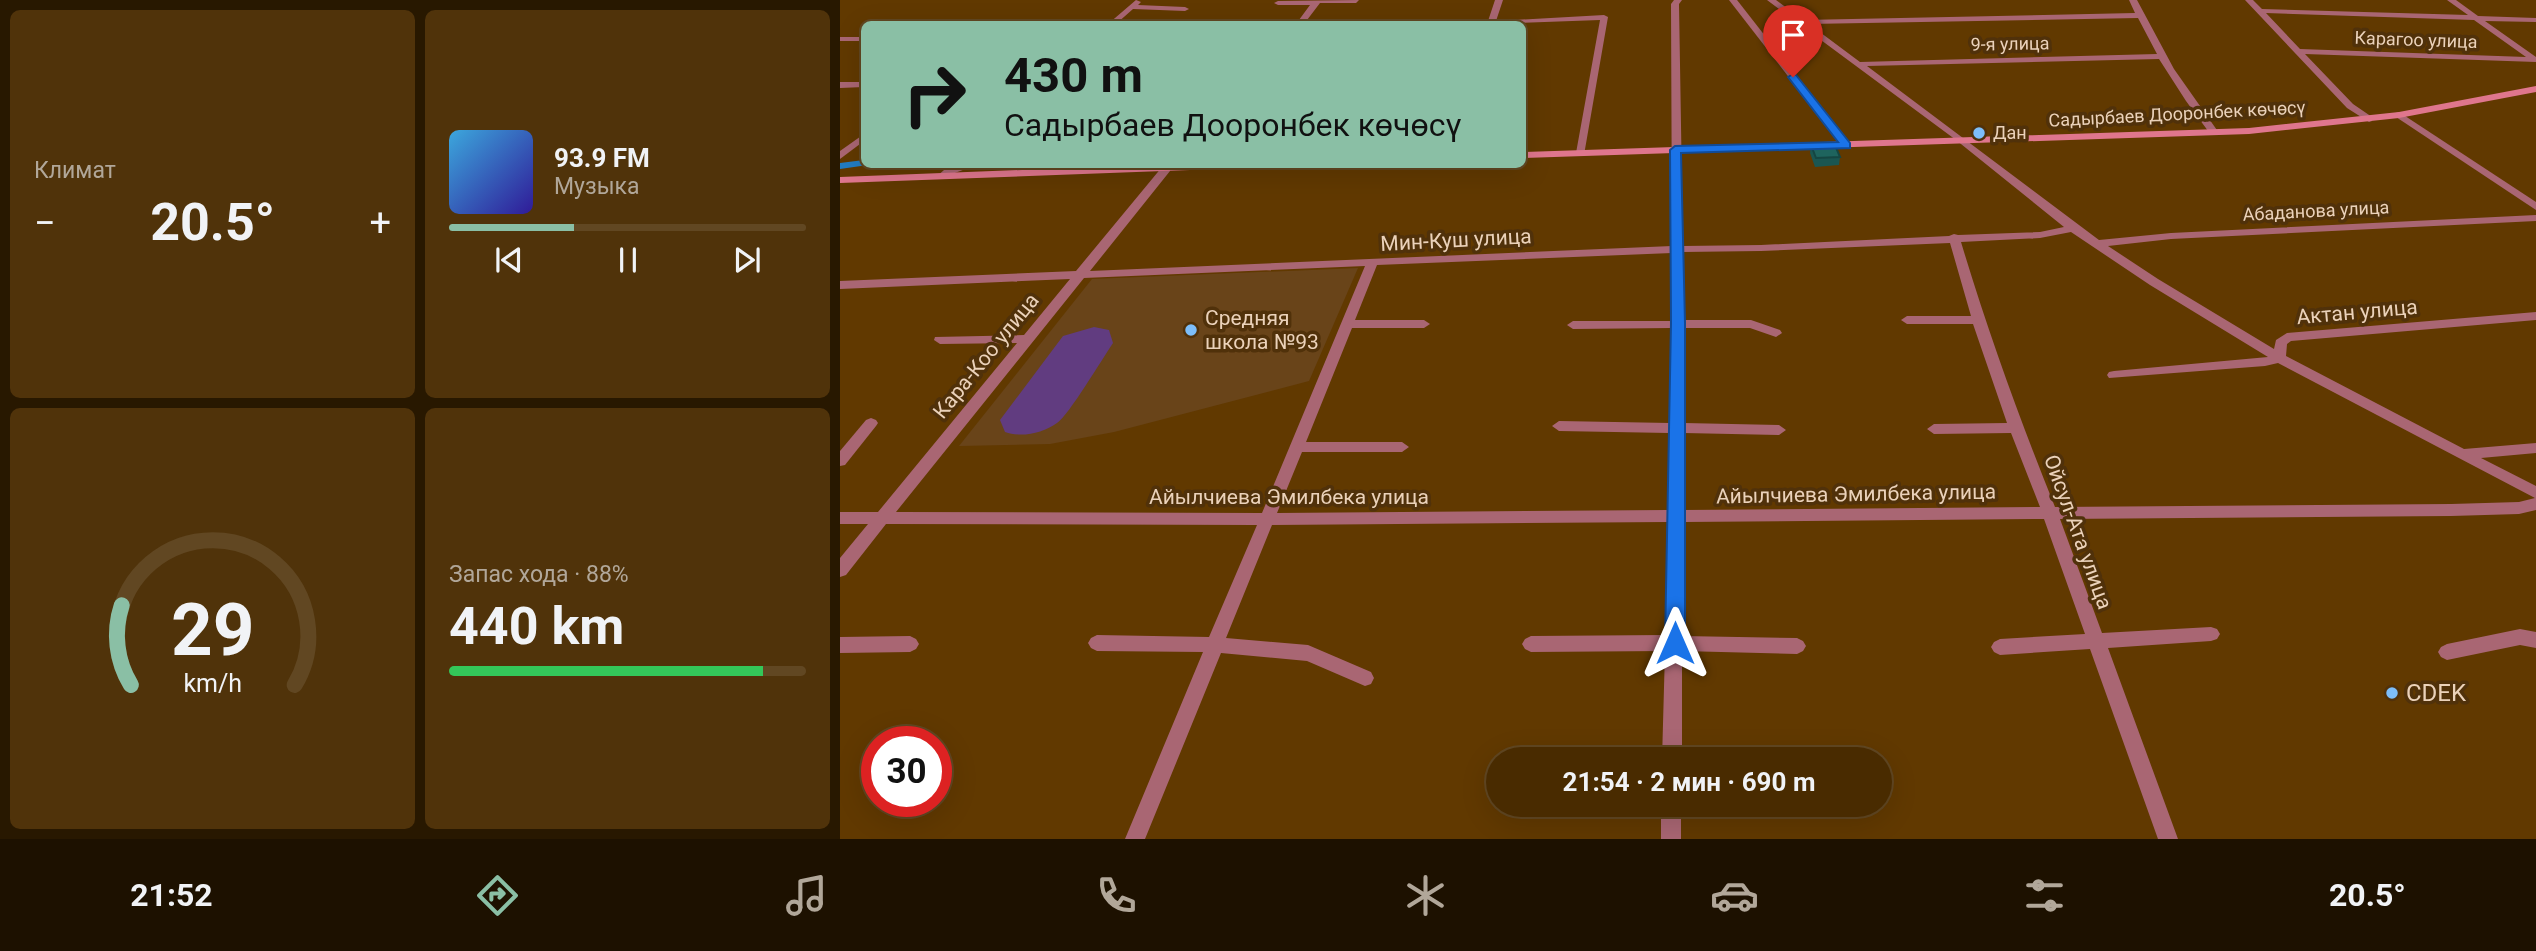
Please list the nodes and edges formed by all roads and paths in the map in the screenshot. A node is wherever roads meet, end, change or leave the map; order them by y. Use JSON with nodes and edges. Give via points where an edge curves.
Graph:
{"nodes":[{"id":1,"x":1139,"y":0,"type":"edge"},
{"id":2,"x":1499,"y":0,"type":"edge"},
{"id":3,"x":1678,"y":0,"type":"edge"},
{"id":4,"x":1733,"y":0,"type":"edge"},
{"id":5,"x":1771,"y":0,"type":"edge"},
{"id":6,"x":2133,"y":0,"type":"edge"},
{"id":7,"x":2249,"y":0,"type":"edge"},
{"id":8,"x":2451,"y":0,"type":"edge"},
{"id":9,"x":1317,"y":1,"type":"edge"},
{"id":10,"x":1356,"y":1,"type":"edge"},
{"id":11,"x":1278,"y":4,"type":"dead end"},
{"id":12,"x":1131,"y":7,"type":"junction"},
{"id":13,"x":1185,"y":9,"type":"dead end"},
{"id":14,"x":2260,"y":11,"type":"junction"},
{"id":15,"x":2140,"y":15,"type":"junction"},
{"id":16,"x":2476,"y":18,"type":"junction"},
{"id":17,"x":2536,"y":20,"type":"edge"},
{"id":18,"x":1115,"y":21,"type":"edge"},
{"id":19,"x":1302,"y":21,"type":"edge"},
{"id":20,"x":1493,"y":21,"type":"edge"},
{"id":21,"x":1526,"y":22,"type":"edge"},
{"id":22,"x":1801,"y":22,"type":"junction"},
{"id":23,"x":840,"y":39,"type":"edge"},
{"id":24,"x":861,"y":39,"type":"edge"},
{"id":25,"x":2297,"y":51,"type":"junction"},
{"id":26,"x":2160,"y":56,"type":"junction"},
{"id":27,"x":2535,"y":60,"type":"edge"},
{"id":28,"x":1861,"y":64,"type":"junction"},
{"id":29,"x":840,"y":85,"type":"edge"},
{"id":30,"x":861,"y":85,"type":"edge"},
{"id":31,"x":2535,"y":90,"type":"edge"},
{"id":32,"x":2399,"y":115,"type":"junction"},
{"id":33,"x":2369,"y":119,"type":"junction"},
{"id":34,"x":2214,"y":133,"type":"junction"},
{"id":35,"x":861,"y":140,"type":"edge"},
{"id":36,"x":1962,"y":141,"type":"junction"},
{"id":37,"x":1846,"y":145,"type":"junction"},
{"id":38,"x":1675,"y":150,"type":"junction"},
{"id":39,"x":1581,"y":153,"type":"junction"},
{"id":40,"x":1526,"y":155,"type":"edge"},
{"id":41,"x":840,"y":156,"type":"edge"},
{"id":42,"x":1187,"y":168,"type":"edge"},
{"id":43,"x":1166,"y":169,"type":"junction"},
{"id":44,"x":948,"y":171,"type":"edge"},
{"id":45,"x":840,"y":180,"type":"edge"},
{"id":46,"x":2536,"y":207,"type":"edge"},
{"id":47,"x":2536,"y":218,"type":"edge"},
{"id":48,"x":2073,"y":228,"type":"junction"},
{"id":49,"x":1954,"y":237,"type":"junction"},
{"id":50,"x":2098,"y":244,"type":"junction"},
{"id":51,"x":1676,"y":249,"type":"junction"},
{"id":52,"x":1372,"y":264,"type":"junction"},
{"id":53,"x":1079,"y":276,"type":"junction"},
{"id":54,"x":840,"y":285,"type":"edge"},
{"id":55,"x":2536,"y":316,"type":"edge"},
{"id":56,"x":1908,"y":320,"type":"dead end"},
{"id":57,"x":1978,"y":320,"type":"junction"},
{"id":58,"x":1678,"y":323,"type":"junction"},
{"id":59,"x":1347,"y":324,"type":"junction"},
{"id":60,"x":1424,"y":324,"type":"dead end"},
{"id":61,"x":1573,"y":325,"type":"dead end"},
{"id":62,"x":1776,"y":333,"type":"dead end"},
{"id":63,"x":1028,"y":339,"type":"junction"},
{"id":64,"x":940,"y":340,"type":"dead end"},
{"id":65,"x":2279,"y":358,"type":"junction"},
{"id":66,"x":2114,"y":374,"type":"dead end"},
{"id":67,"x":871,"y":423,"type":"dead end"},
{"id":68,"x":1559,"y":426,"type":"dead end"},
{"id":69,"x":1677,"y":427,"type":"junction"},
{"id":70,"x":2016,"y":428,"type":"junction"},
{"id":71,"x":1779,"y":429,"type":"dead end"},
{"id":72,"x":1934,"y":429,"type":"dead end"},
{"id":73,"x":1296,"y":447,"type":"junction"},
{"id":74,"x":1402,"y":447,"type":"dead end"},
{"id":75,"x":2536,"y":448,"type":"edge"},
{"id":76,"x":2460,"y":454,"type":"junction"},
{"id":77,"x":840,"y":461,"type":"edge"},
{"id":78,"x":2536,"y":493,"type":"edge"},
{"id":79,"x":2536,"y":505,"type":"edge"},
{"id":80,"x":2050,"y":513,"type":"junction"},
{"id":81,"x":1675,"y":517,"type":"junction"},
{"id":82,"x":840,"y":518,"type":"edge"},
{"id":83,"x":880,"y":519,"type":"junction"},
{"id":84,"x":1266,"y":519,"type":"junction"},
{"id":85,"x":840,"y":570,"type":"edge"},
{"id":86,"x":2211,"y":634,"type":"dead end"},
{"id":87,"x":2536,"y":640,"type":"edge"},
{"id":88,"x":2096,"y":642,"type":"junction"},
{"id":89,"x":1097,"y":643,"type":"dead end"},
{"id":90,"x":1675,"y":643,"type":"junction"},
{"id":91,"x":909,"y":644,"type":"dead end"},
{"id":92,"x":1531,"y":644,"type":"dead end"},
{"id":93,"x":840,"y":645,"type":"edge"},
{"id":94,"x":1217,"y":645,"type":"junction"},
{"id":95,"x":1797,"y":646,"type":"dead end"},
{"id":96,"x":2000,"y":647,"type":"dead end"},
{"id":97,"x":2447,"y":652,"type":"dead end"},
{"id":98,"x":1365,"y":678,"type":"dead end"},
{"id":99,"x":1672,"y":747,"type":"edge"},
{"id":100,"x":1671,"y":817,"type":"edge"},
{"id":101,"x":1136,"y":839,"type":"edge"},
{"id":102,"x":1671,"y":839,"type":"edge"},
{"id":103,"x":2168,"y":839,"type":"edge"}],
"edges":[{"from":1,"to":12,"type":"street"},
{"from":2,"to":20,"type":"street"},
{"from":3,"to":38,"type":"street"},
{"from":4,"to":37,"type":"street"},
{"from":5,"to":22,"type":"street"},
{"from":6,"to":15,"type":"street"},
{"from":7,"to":14,"type":"street"},
{"from":8,"to":16,"type":"street"},
{"from":9,"to":10,"type":"street"},
{"from":9,"to":11,"type":"street"},
{"from":9,"to":19,"type":"street"},
{"from":12,"to":13,"type":"street"},
{"from":12,"to":18,"type":"street"},
{"from":14,"to":16,"type":"street"},
{"from":14,"to":25,"type":"street"},
{"from":15,"to":22,"type":"street"},
{"from":15,"to":26,"type":"street"},
{"from":16,"to":17,"type":"street"},
{"from":16,"to":27,"type":"street"},
{"from":21,"to":39,"type":"street","via":[[1604,17]]},
{"from":22,"to":28,"type":"street"},
{"from":23,"to":24,"type":"street"},
{"from":25,"to":27,"type":"street","name":"Карагоо улица"},
{"from":25,"to":33,"type":"street","via":[[2350,106]]},
{"from":26,"to":28,"type":"street","name":"9-я улица"},
{"from":26,"to":34,"type":"street"},
{"from":28,"to":36,"type":"street"},
{"from":29,"to":30,"type":"street"},
{"from":31,"to":32,"type":"main road","name":"Садырбаев Дооронбек көчөсү"},
{"from":32,"to":33,"type":"main road","name":"Садырбаев Дооронбек көчөсү"},
{"from":32,"to":46,"type":"street"},
{"from":33,"to":34,"type":"main road","name":"Садырбаев Дооронбек көчөсү"},
{"from":34,"to":36,"type":"main road","name":"Садырбаев Дооронбек көчөсү"},
{"from":35,"to":41,"type":"street"},
{"from":36,"to":37,"type":"main road","name":"Садырбаев Дооронбек көчөсү"},
{"from":36,"to":48,"type":"street"},
{"from":37,"to":38,"type":"main road","name":"Садырбаев Дооронбек көчөсү"},
{"from":38,"to":39,"type":"main road","name":"Садырбаев Дооронбек көчөсү"},
{"from":38,"to":51,"type":"street"},
{"from":39,"to":40,"type":"main road","name":"Садырбаев Дооронбек көчөсү"},
{"from":42,"to":43,"type":"main road"},
{"from":43,"to":44,"type":"main road"},
{"from":43,"to":53,"type":"street","name":"Кара-Коо улица"},
{"from":44,"to":45,"type":"main road"},
{"from":47,"to":50,"type":"street","name":"Абаданова улица","via":[[2171,236]]},
{"from":48,"to":49,"type":"street","name":"Мин-Куш улица"},
{"from":48,"to":50,"type":"street"},
{"from":49,"to":51,"type":"street","name":"Мин-Куш улица"},
{"from":49,"to":57,"type":"street","name":"Ойсул-Ата улица"},
{"from":50,"to":65,"type":"street"},
{"from":51,"to":52,"type":"street","name":"Мин-Куш улица"},
{"from":51,"to":58,"type":"street"},
{"from":52,"to":53,"type":"street","name":"Мин-Куш улица"},
{"from":52,"to":59,"type":"street"},
{"from":53,"to":54,"type":"street","name":"Мин-Куш улица"},
{"from":53,"to":63,"type":"street","name":"Кара-Коо улица"},
{"from":55,"to":65,"type":"street","name":"Актан улица","via":[[2287,337],[2280,343]]},
{"from":56,"to":57,"type":"street"},
{"from":57,"to":70,"type":"street","name":"Ойсул-Ата улица"},
{"from":58,"to":61,"type":"street"},
{"from":58,"to":62,"type":"street","via":[[1751,324]]},
{"from":58,"to":69,"type":"street"},
{"from":59,"to":60,"type":"street"},
{"from":59,"to":73,"type":"street"},
{"from":63,"to":64,"type":"street"},
{"from":63,"to":83,"type":"street","name":"Кара-Коо улица"},
{"from":65,"to":66,"type":"street"},
{"from":65,"to":76,"type":"street"},
{"from":67,"to":77,"type":"street"},
{"from":68,"to":69,"type":"street"},
{"from":69,"to":71,"type":"street"},
{"from":69,"to":81,"type":"street"},
{"from":70,"to":72,"type":"street"},
{"from":70,"to":80,"type":"street","name":"Ойсул-Ата улица"},
{"from":73,"to":74,"type":"street"},
{"from":73,"to":84,"type":"street"},
{"from":75,"to":76,"type":"street"},
{"from":76,"to":78,"type":"street"},
{"from":79,"to":80,"type":"street","name":"Айылчиева Эмилбека улица"},
{"from":80,"to":81,"type":"street","name":"Айылчиева Эмилбека улица"},
{"from":80,"to":88,"type":"street","name":"Ойсул-Ата улица"},
{"from":81,"to":84,"type":"street","name":"Айылчиева Эмилбека улица"},
{"from":81,"to":90,"type":"street"},
{"from":82,"to":83,"type":"street","name":"Айылчиева Эмилбека улица"},
{"from":83,"to":84,"type":"street","name":"Айылчиева Эмилбека улица"},
{"from":83,"to":85,"type":"street","name":"Кара-Коо улица"},
{"from":84,"to":94,"type":"street"},
{"from":86,"to":88,"type":"street"},
{"from":87,"to":97,"type":"street","via":[[2520,637]]},
{"from":88,"to":96,"type":"street"},
{"from":88,"to":103,"type":"street","name":"Ойсул-Ата улица"},
{"from":89,"to":94,"type":"street"},
{"from":90,"to":92,"type":"street"},
{"from":90,"to":95,"type":"street"},
{"from":90,"to":99,"type":"street"},
{"from":91,"to":93,"type":"street"},
{"from":94,"to":98,"type":"street","via":[[1308,653]]},
{"from":94,"to":101,"type":"street"},
{"from":100,"to":102,"type":"street"}]}
